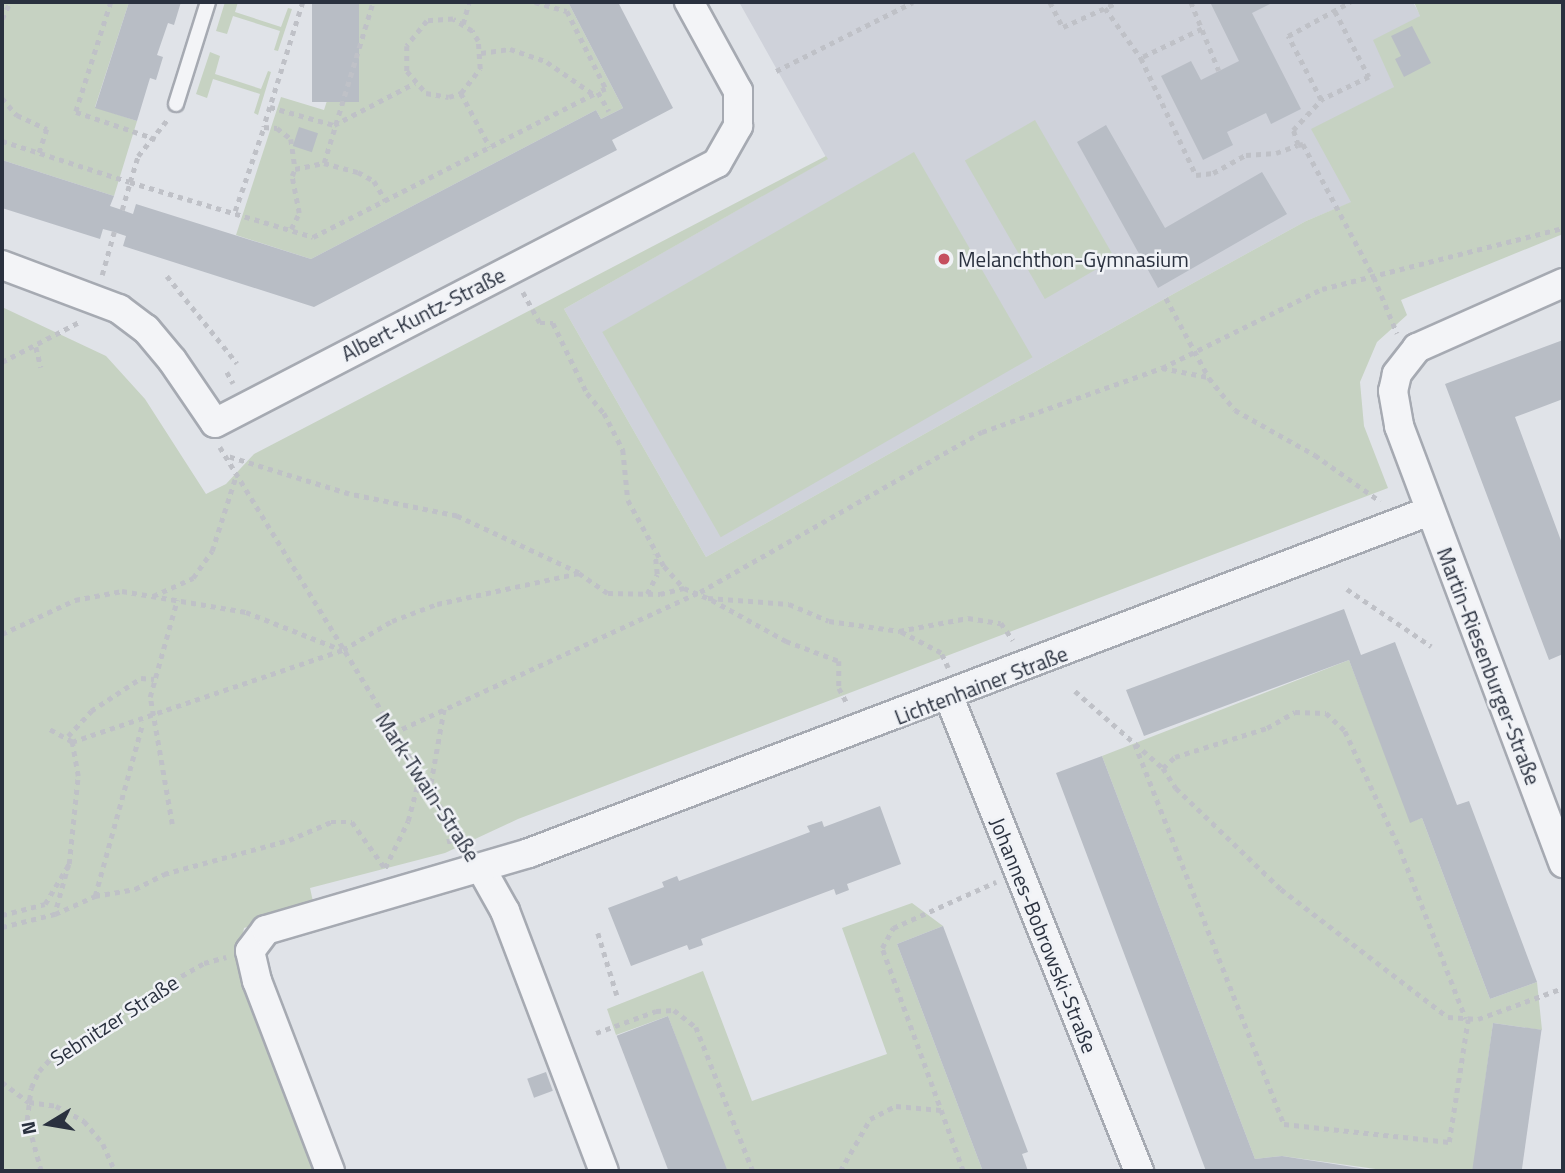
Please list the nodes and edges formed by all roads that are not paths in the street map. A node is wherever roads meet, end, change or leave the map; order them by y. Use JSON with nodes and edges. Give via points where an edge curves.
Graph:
{"nodes":[{"id":1,"x":208,"y":2,"type":"edge"},
{"id":2,"x":689,"y":2,"type":"edge"},
{"id":3,"x":176,"y":104,"type":"road end"},
{"id":4,"x":2,"y":265,"type":"edge"},
{"id":5,"x":1563,"y":284,"type":"edge"},
{"id":6,"x":1430,"y":511,"type":"junction"},
{"id":7,"x":955,"y":695,"type":"junction"},
{"id":8,"x":1563,"y":863,"type":"edge"},
{"id":9,"x":482,"y":870,"type":"junction"},
{"id":10,"x":330,"y":1171,"type":"edge"},
{"id":11,"x":604,"y":1171,"type":"edge"},
{"id":12,"x":1139,"y":1171,"type":"edge"}],
"edges":[{"from":1,"to":3,"type":"lane"},
{"from":2,"to":4,"type":"street","name":"Albert-Kuntz-Straße","via":[[738,91],[738,125],[717,163],[215,422],[146,329],[96,296]]},
{"from":5,"to":6,"type":"street","name":"Martin-Riesenburger-Straße","via":[[1439,335],[1407,356],[1397,374],[1393,405]]},
{"from":6,"to":7,"type":"street","name":"Lichtenhainer Straße"},
{"from":6,"to":8,"type":"street","name":"Martin-Riesenburger-Straße"},
{"from":7,"to":9,"type":"street","name":"Lichtenhainer Straße"},
{"from":7,"to":12,"type":"street","name":"Johannes-Bobrowski-Straße"},
{"from":9,"to":10,"type":"street","via":[[266,930],[250,951]]},
{"from":9,"to":11,"type":"street","name":"Mark-Twain-Straße","via":[[505,911]]}]}
